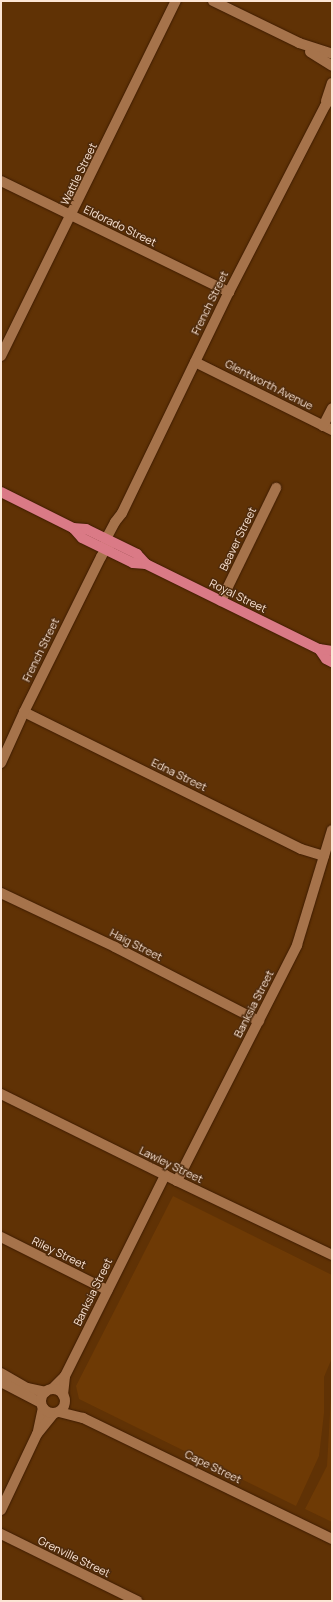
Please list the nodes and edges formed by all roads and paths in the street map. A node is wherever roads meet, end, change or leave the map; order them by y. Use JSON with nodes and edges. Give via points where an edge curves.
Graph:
{"nodes":[{"id":1,"x":176,"y":1,"type":"edge"},
{"id":2,"x":213,"y":1,"type":"edge"},
{"id":3,"x":299,"y":43,"type":"junction"},
{"id":4,"x":332,"y":54,"type":"edge"},
{"id":5,"x":332,"y":63,"type":"edge"},
{"id":6,"x":332,"y":67,"type":"edge"},
{"id":7,"x":332,"y":83,"type":"edge"},
{"id":8,"x":332,"y":96,"type":"edge"},
{"id":9,"x":325,"y":106,"type":"junction"},
{"id":10,"x":1,"y":181,"type":"edge"},
{"id":11,"x":72,"y":215,"type":"junction"},
{"id":12,"x":229,"y":292,"type":"junction"},
{"id":13,"x":1,"y":356,"type":"edge"},
{"id":14,"x":195,"y":362,"type":"junction"},
{"id":15,"x":332,"y":408,"type":"edge"},
{"id":16,"x":328,"y":428,"type":"edge"},
{"id":17,"x":276,"y":488,"type":"dead end"},
{"id":18,"x":1,"y":492,"type":"edge"},
{"id":19,"x":108,"y":544,"type":"junction"},
{"id":20,"x":221,"y":601,"type":"junction"},
{"id":21,"x":319,"y":650,"type":"junction"},
{"id":22,"x":332,"y":651,"type":"edge"},
{"id":23,"x":332,"y":662,"type":"edge"},
{"id":24,"x":24,"y":712,"type":"junction"},
{"id":25,"x":1,"y":763,"type":"edge"},
{"id":26,"x":332,"y":830,"type":"edge"},
{"id":27,"x":324,"y":856,"type":"junction"},
{"id":28,"x":1,"y":893,"type":"edge"},
{"id":29,"x":259,"y":1021,"type":"junction"},
{"id":30,"x":1,"y":1094,"type":"edge"},
{"id":31,"x":165,"y":1175,"type":"junction"},
{"id":32,"x":177,"y":1181,"type":"junction"},
{"id":33,"x":1,"y":1238,"type":"edge"},
{"id":34,"x":332,"y":1255,"type":"edge"},
{"id":35,"x":107,"y":1290,"type":"junction"},
{"id":36,"x":1,"y":1373,"type":"edge"},
{"id":37,"x":65,"y":1376,"type":"junction"},
{"id":38,"x":1,"y":1382,"type":"edge"},
{"id":39,"x":49,"y":1391,"type":"junction"},
{"id":40,"x":64,"y":1398,"type":"junction"},
{"id":41,"x":42,"y":1405,"type":"junction"},
{"id":42,"x":56,"y":1412,"type":"junction"},
{"id":43,"x":83,"y":1418,"type":"junction"},
{"id":44,"x":38,"y":1434,"type":"junction"},
{"id":45,"x":1,"y":1510,"type":"edge"},
{"id":46,"x":1,"y":1534,"type":"edge"},
{"id":47,"x":332,"y":1539,"type":"edge"},
{"id":48,"x":137,"y":1601,"type":"edge"}],
"edges":[{"from":1,"to":11,"type":"street","name":"Wattle Street"},
{"from":2,"to":3,"type":"street"},
{"from":3,"to":4,"type":"street"},
{"from":3,"to":6,"type":"street"},
{"from":5,"to":6,"type":"street"},
{"from":7,"to":9,"type":"street","name":"French Street"},
{"from":8,"to":9,"type":"street","name":"French Street"},
{"from":9,"to":12,"type":"street","name":"French Street"},
{"from":10,"to":11,"type":"street","name":"Eldorado Street"},
{"from":11,"to":12,"type":"street","name":"Eldorado Street"},
{"from":11,"to":13,"type":"street","name":"Wattle Street"},
{"from":12,"to":14,"type":"street","name":"French Street"},
{"from":14,"to":16,"type":"street","name":"Glentworth Avenue"},
{"from":14,"to":19,"type":"street","name":"French Street","via":[[122,513],[115,522]]},
{"from":15,"to":16,"type":"street"},
{"from":17,"to":20,"type":"street","name":"Beaver Street"},
{"from":18,"to":19,"type":"main road","name":"Royal Street","via":[[73,528],[86,529]]},
{"from":19,"to":20,"type":"main road","name":"Royal Street","via":[[137,554],[146,564]]},
{"from":19,"to":24,"type":"street","name":"French Street"},
{"from":20,"to":21,"type":"main road","name":"Royal Street"},
{"from":21,"to":22,"type":"main road","name":"Royal Street"},
{"from":21,"to":23,"type":"main road","name":"Royal Street"},
{"from":24,"to":25,"type":"street","name":"French Street"},
{"from":24,"to":27,"type":"street","name":"Edna Street","via":[[301,849]]},
{"from":26,"to":27,"type":"street","name":"Banksia Street"},
{"from":27,"to":29,"type":"street","name":"Banksia Street","via":[[297,945]]},
{"from":28,"to":29,"type":"street","name":"Haig Street","via":[[115,947]]},
{"from":29,"to":32,"type":"street","name":"Banksia Street"},
{"from":30,"to":31,"type":"street","name":"Lawley Street"},
{"from":31,"to":32,"type":"street","name":"Lawley Street"},
{"from":31,"to":35,"type":"street","name":"Banksia Street"},
{"from":32,"to":34,"type":"street","name":"Lawley Street"},
{"from":33,"to":35,"type":"street","name":"Riley Street"},
{"from":35,"to":37,"type":"street","name":"Banksia Street"},
{"from":36,"to":39,"type":"street","name":"Cape Street","via":[[27,1388]]},
{"from":37,"to":39,"type":"street","name":"Banksia Street"},
{"from":37,"to":40,"type":"street","name":"Banksia Street"},
{"from":38,"to":41,"type":"street","name":"Cape Street"},
{"from":39,"to":40,"type":"street","name":"Cape Street","via":[[58,1391]]},
{"from":39,"to":41,"type":"street","via":[[43,1395]]},
{"from":40,"to":42,"type":"street","via":[[63,1407]]},
{"from":40,"to":43,"type":"street","name":"Cape Street"},
{"from":41,"to":42,"type":"street","name":"Cape Street","via":[[46,1411]]},
{"from":41,"to":44,"type":"street"},
{"from":42,"to":43,"type":"street","name":"Cape Street"},
{"from":42,"to":44,"type":"street"},
{"from":43,"to":47,"type":"street","name":"Cape Street"},
{"from":44,"to":45,"type":"street"},
{"from":46,"to":48,"type":"street","name":"Grenville Street"}]}
